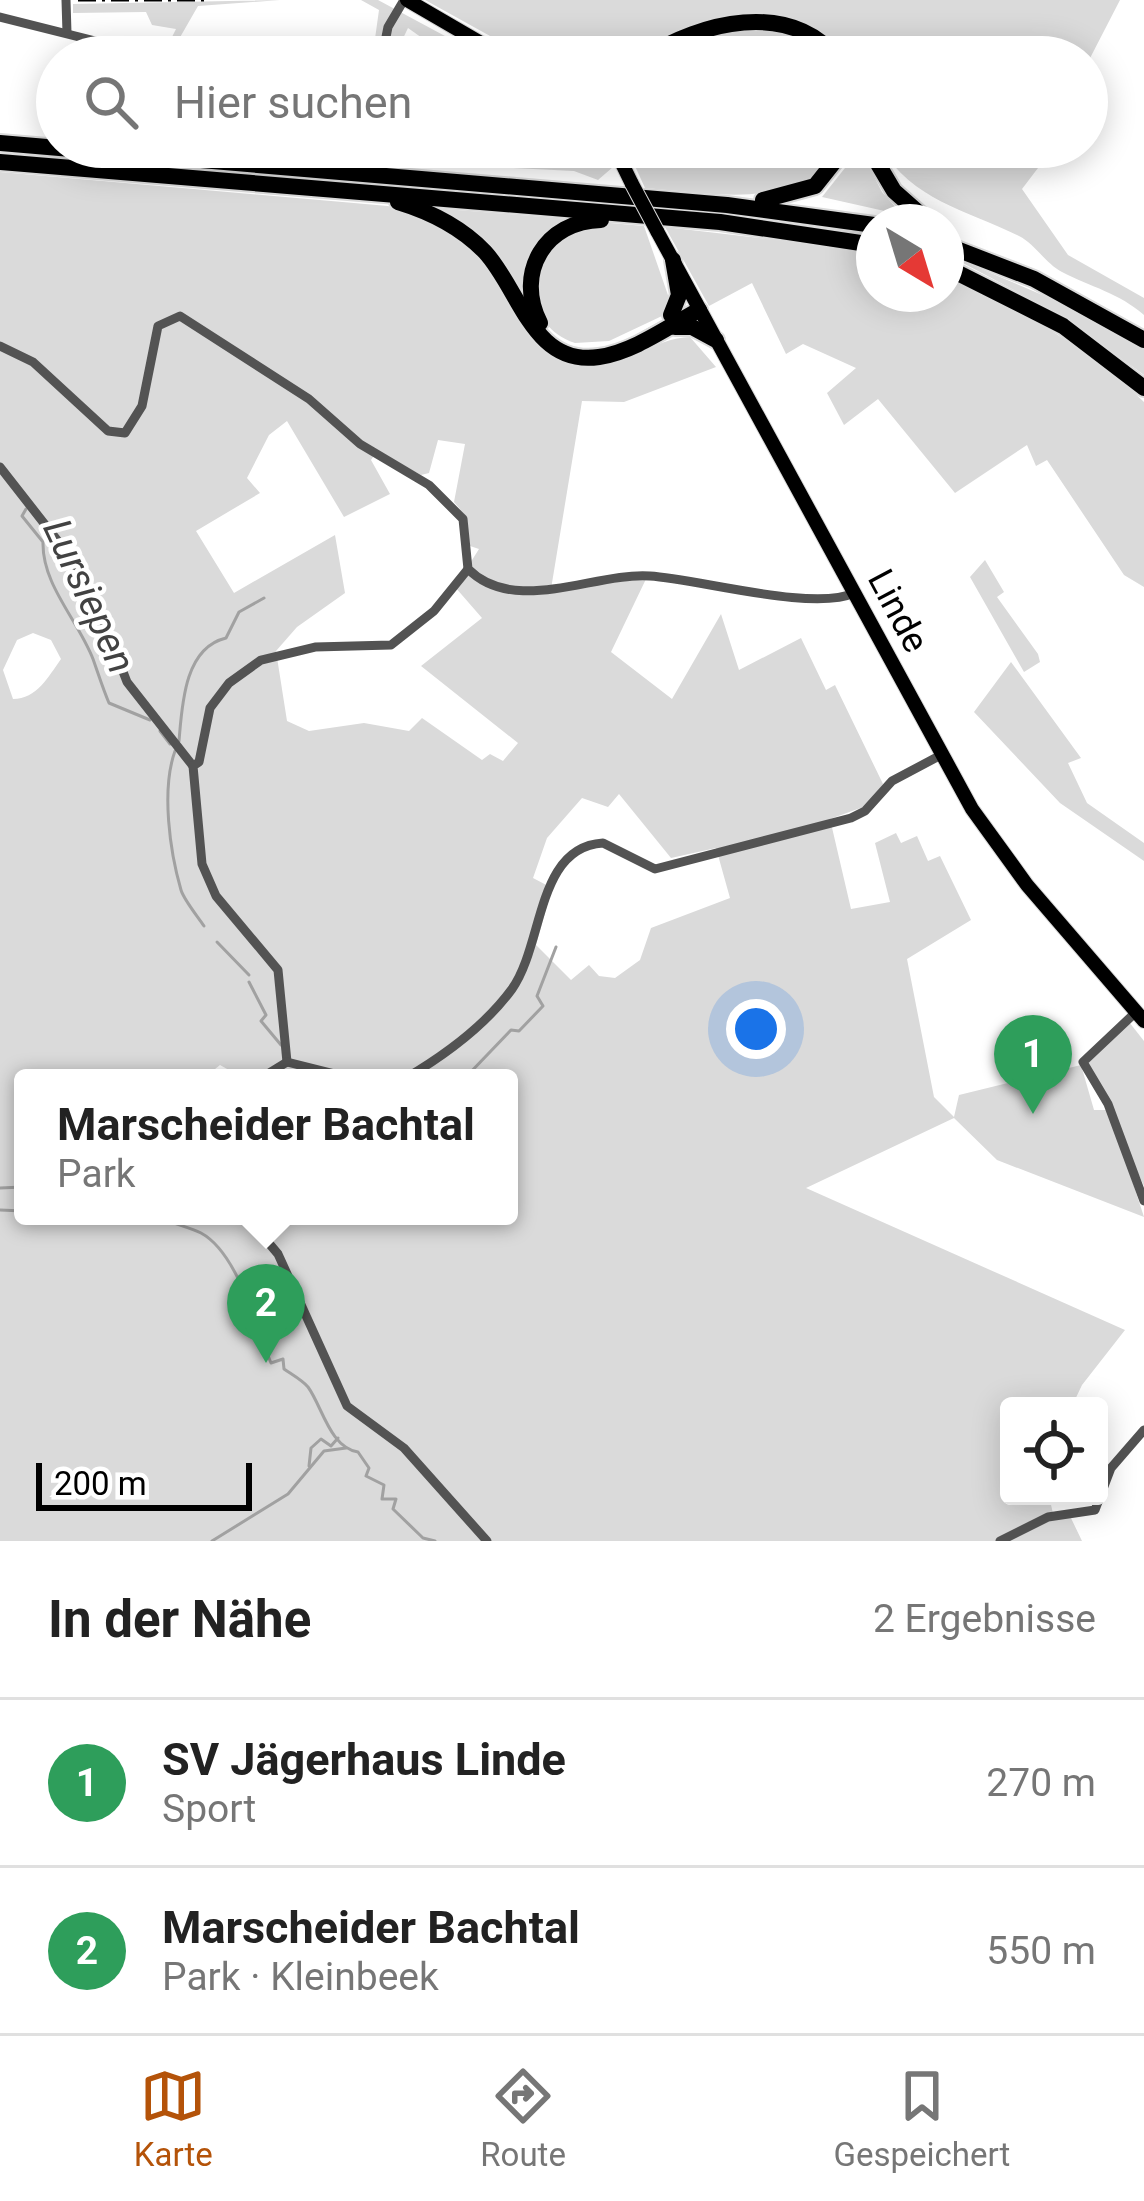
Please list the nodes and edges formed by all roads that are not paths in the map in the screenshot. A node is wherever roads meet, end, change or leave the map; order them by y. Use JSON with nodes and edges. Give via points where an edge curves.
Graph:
{"nodes":[{"id":1,"x":405,"y":0,"type":"edge"},
{"id":2,"x":66,"y":2,"type":"edge"},
{"id":3,"x":0,"y":17,"type":"edge"},
{"id":4,"x":67,"y":34,"type":"junction"},
{"id":5,"x":75,"y":36,"type":"edge"},
{"id":6,"x":386,"y":36,"type":"edge"},
{"id":7,"x":468,"y":36,"type":"edge"},
{"id":8,"x":690,"y":36,"type":"edge"},
{"id":9,"x":812,"y":36,"type":"edge"},
{"id":10,"x":0,"y":143,"type":"edge"},
{"id":11,"x":36,"y":146,"type":"edge"},
{"id":12,"x":0,"y":162,"type":"edge"},
{"id":13,"x":36,"y":165,"type":"edge"},
{"id":14,"x":71,"y":168,"type":"edge"},
{"id":15,"x":293,"y":168,"type":"edge"},
{"id":16,"x":624,"y":168,"type":"edge"},
{"id":17,"x":829,"y":168,"type":"edge"},
{"id":18,"x":880,"y":168,"type":"edge"},
{"id":19,"x":344,"y":191,"type":"junction"},
{"id":20,"x":909,"y":204,"type":"edge"},
{"id":21,"x":727,"y":205,"type":"junction"},
{"id":22,"x":634,"y":214,"type":"junction"},
{"id":23,"x":856,"y":223,"type":"edge"},
{"id":24,"x":964,"y":240,"type":"edge"},
{"id":25,"x":856,"y":241,"type":"edge"},
{"id":26,"x":964,"y":251,"type":"edge"},
{"id":27,"x":673,"y":260,"type":"junction"},
{"id":28,"x":1007,"y":266,"type":"junction"},
{"id":29,"x":964,"y":276,"type":"edge"},
{"id":30,"x":697,"y":306,"type":"junction"},
{"id":31,"x":669,"y":321,"type":"junction"},
{"id":32,"x":716,"y":340,"type":"junction"},
{"id":33,"x":1144,"y":340,"type":"edge"},
{"id":34,"x":0,"y":346,"type":"edge"},
{"id":35,"x":1144,"y":388,"type":"edge"},
{"id":36,"x":0,"y":467,"type":"edge"},
{"id":37,"x":469,"y":568,"type":"junction"},
{"id":38,"x":854,"y":593,"type":"junction"},
{"id":39,"x":941,"y":755,"type":"junction"},
{"id":40,"x":193,"y":766,"type":"junction"},
{"id":41,"x":1140,"y":1016,"type":"edge"},
{"id":42,"x":287,"y":1062,"type":"junction"},
{"id":43,"x":276,"y":1069,"type":"edge"},
{"id":44,"x":315,"y":1069,"type":"edge"},
{"id":45,"x":419,"y":1069,"type":"edge"},
{"id":46,"x":1144,"y":1201,"type":"edge"},
{"id":47,"x":254,"y":1225,"type":"edge"},
{"id":48,"x":1144,"y":1430,"type":"edge"},
{"id":49,"x":487,"y":1541,"type":"edge"},
{"id":50,"x":1000,"y":1541,"type":"edge"}],
"edges":[{"from":1,"to":6,"type":"street"},
{"from":1,"to":7,"type":"main road"},
{"from":2,"to":4,"type":"street"},
{"from":3,"to":4,"type":"street"},
{"from":4,"to":5,"type":"street"},
{"from":8,"to":9,"type":"highway","via":[[761,20]]},
{"from":10,"to":11,"type":"highway"},
{"from":12,"to":13,"type":"highway"},
{"from":14,"to":19,"type":"highway"},
{"from":15,"to":21,"type":"highway"},
{"from":16,"to":27,"type":"main road","name":"Linde","bridge":true},
{"from":17,"to":21,"type":"highway","via":[[815,186],[780,199]]},
{"from":18,"to":20,"type":"highway"},
{"from":19,"to":22,"type":"highway"},
{"from":19,"to":31,"type":"highway","via":[[418,208],[462,232],[499,269],[539,337],[566,354],[611,354]]},
{"from":21,"to":23,"type":"highway"},
{"from":22,"to":25,"type":"highway"},
{"from":22,"to":31,"type":"highway","via":[[574,222],[552,234],[532,275],[536,315],[561,342],[591,349]]},
{"from":24,"to":28,"type":"highway"},
{"from":26,"to":28,"type":"highway"},
{"from":27,"to":30,"type":"main road","name":"Linde"},
{"from":27,"to":31,"type":"highway","via":[[679,295]]},
{"from":28,"to":33,"type":"highway"},
{"from":29,"to":35,"type":"highway","via":[[1063,326]]},
{"from":30,"to":31,"type":"highway"},
{"from":30,"to":32,"type":"main road","name":"Linde"},
{"from":31,"to":32,"type":"highway"},
{"from":32,"to":38,"type":"main road","name":"Linde"},
{"from":34,"to":37,"type":"street","via":[[33,362],[108,431],[125,433],[142,406],[158,326],[180,316],[419,481],[463,520]]},
{"from":36,"to":40,"type":"street","via":[[52,530],[100,612],[130,686]]},
{"from":37,"to":38,"type":"street","via":[[490,584],[520,589],[648,575],[825,600]]},
{"from":37,"to":40,"type":"street","via":[[391,645],[266,658],[210,708]]},
{"from":38,"to":39,"type":"main road","name":"Linde"},
{"from":39,"to":41,"type":"main road","name":"Linde","via":[[1006,858]]},
{"from":39,"to":45,"type":"street","via":[[892,781],[851,818],[655,869],[603,843],[570,852],[512,989]]},
{"from":40,"to":42,"type":"street","via":[[202,864],[216,896],[278,970]]},
{"from":41,"to":46,"type":"street","name":"Linde","via":[[1083,1062],[1108,1104]]},
{"from":42,"to":43,"type":"street"},
{"from":42,"to":44,"type":"street"},
{"from":47,"to":49,"type":"street","via":[[272,1244],[347,1406],[404,1448]]},
{"from":48,"to":50,"type":"street","via":[[1120,1454],[1094,1510],[1057,1514]]}]}
